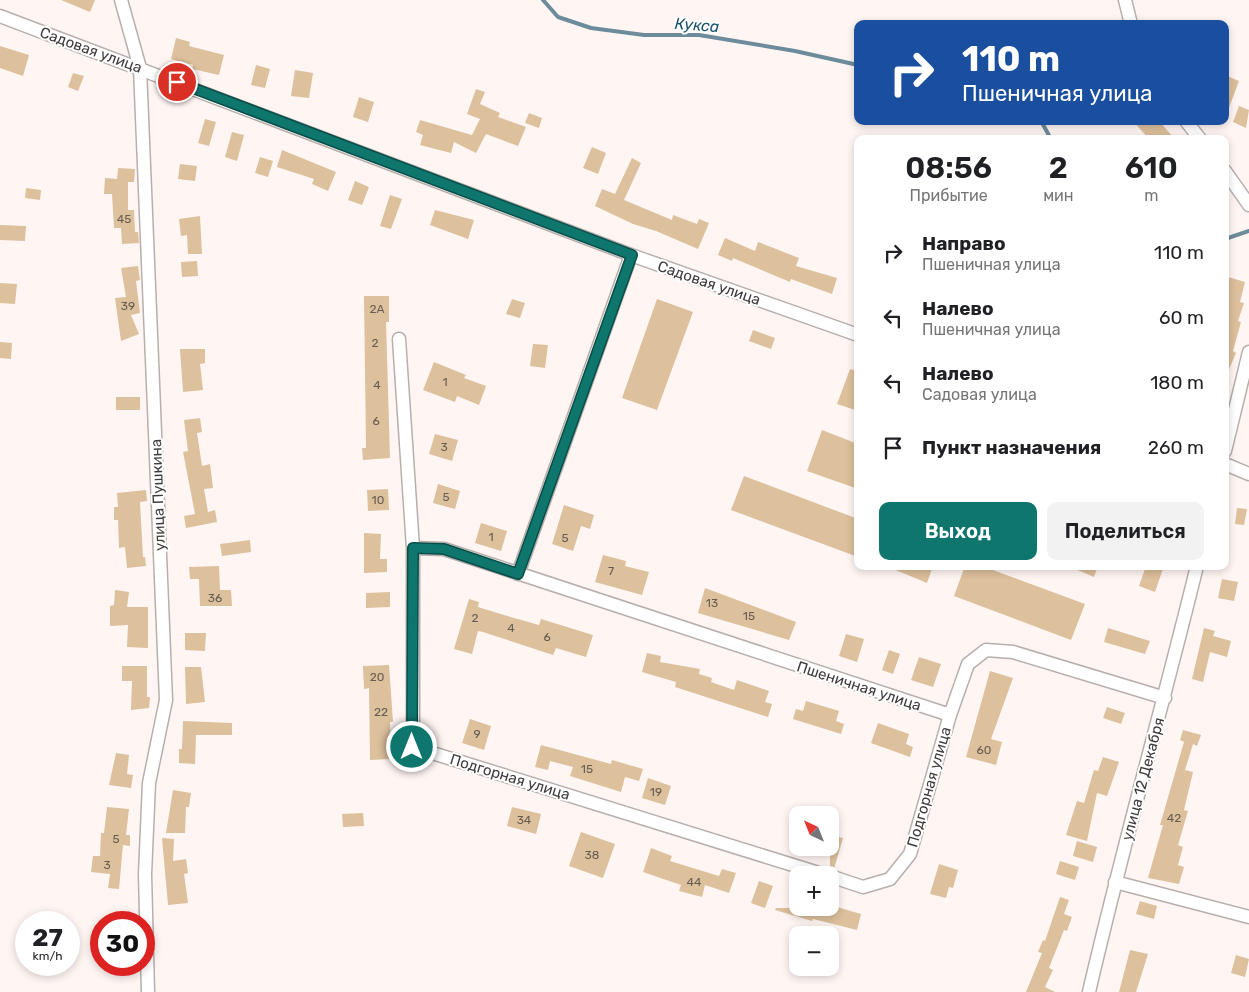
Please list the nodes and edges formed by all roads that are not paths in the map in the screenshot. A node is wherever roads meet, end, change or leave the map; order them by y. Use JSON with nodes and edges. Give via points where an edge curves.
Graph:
{"nodes":[{"id":1,"x":120,"y":0,"type":"edge"},
{"id":2,"x":1125,"y":0,"type":"edge"},
{"id":3,"x":0,"y":16,"type":"edge"},
{"id":4,"x":1130,"y":20,"type":"edge"},
{"id":5,"x":140,"y":68,"type":"junction"},
{"id":6,"x":1189,"y":125,"type":"edge"},
{"id":7,"x":1197,"y":135,"type":"edge"},
{"id":8,"x":1229,"y":176,"type":"edge"},
{"id":9,"x":1249,"y":204,"type":"edge"},
{"id":10,"x":632,"y":255,"type":"junction"},
{"id":11,"x":854,"y":334,"type":"edge"},
{"id":12,"x":399,"y":339,"type":"dead end"},
{"id":13,"x":1249,"y":352,"type":"edge"},
{"id":14,"x":1229,"y":434,"type":"edge"},
{"id":15,"x":1229,"y":466,"type":"edge"},
{"id":16,"x":1249,"y":474,"type":"edge"},
{"id":17,"x":413,"y":548,"type":"junction"},
{"id":18,"x":1196,"y":570,"type":"edge"},
{"id":19,"x":518,"y":574,"type":"junction"},
{"id":20,"x":1165,"y":698,"type":"junction"},
{"id":21,"x":950,"y":715,"type":"junction"},
{"id":22,"x":796,"y":866,"type":"edge"},
{"id":23,"x":839,"y":879,"type":"edge"},
{"id":24,"x":1115,"y":882,"type":"junction"},
{"id":25,"x":1249,"y":917,"type":"edge"},
{"id":26,"x":148,"y":992,"type":"edge"},
{"id":27,"x":1089,"y":992,"type":"edge"}],
"edges":[{"from":1,"to":5,"type":"street","name":"улица Пушкина"},
{"from":2,"to":4,"type":"street"},
{"from":3,"to":5,"type":"street","name":"Садовая улица"},
{"from":5,"to":10,"type":"street","name":"Садовая улица"},
{"from":5,"to":26,"type":"street","name":"улица Пушкина","via":[[166,700],[149,783],[145,874]]},
{"from":6,"to":7,"type":"street"},
{"from":8,"to":9,"type":"street"},
{"from":10,"to":11,"type":"street","name":"Садовая улица"},
{"from":10,"to":19,"type":"street"},
{"from":12,"to":17,"type":"street","name":"Подгорная улица"},
{"from":13,"to":14,"type":"street"},
{"from":15,"to":16,"type":"street"},
{"from":17,"to":19,"type":"street","name":"Пшеничная улица","via":[[444,549]]},
{"from":17,"to":22,"type":"street","name":"Подгорная улица","via":[[412,747]]},
{"from":18,"to":20,"type":"street","name":"улица 12 Декабря"},
{"from":19,"to":21,"type":"street","name":"Пшеничная улица"},
{"from":20,"to":21,"type":"street","via":[[1013,652],[986,650],[968,664]]},
{"from":20,"to":24,"type":"street","name":"улица 12 Декабря"},
{"from":21,"to":23,"type":"street","name":"Подгорная улица","via":[[910,854],[890,879],[863,887]]},
{"from":24,"to":25,"type":"street"},
{"from":24,"to":27,"type":"street","name":"улица 12 Декабря"}]}
